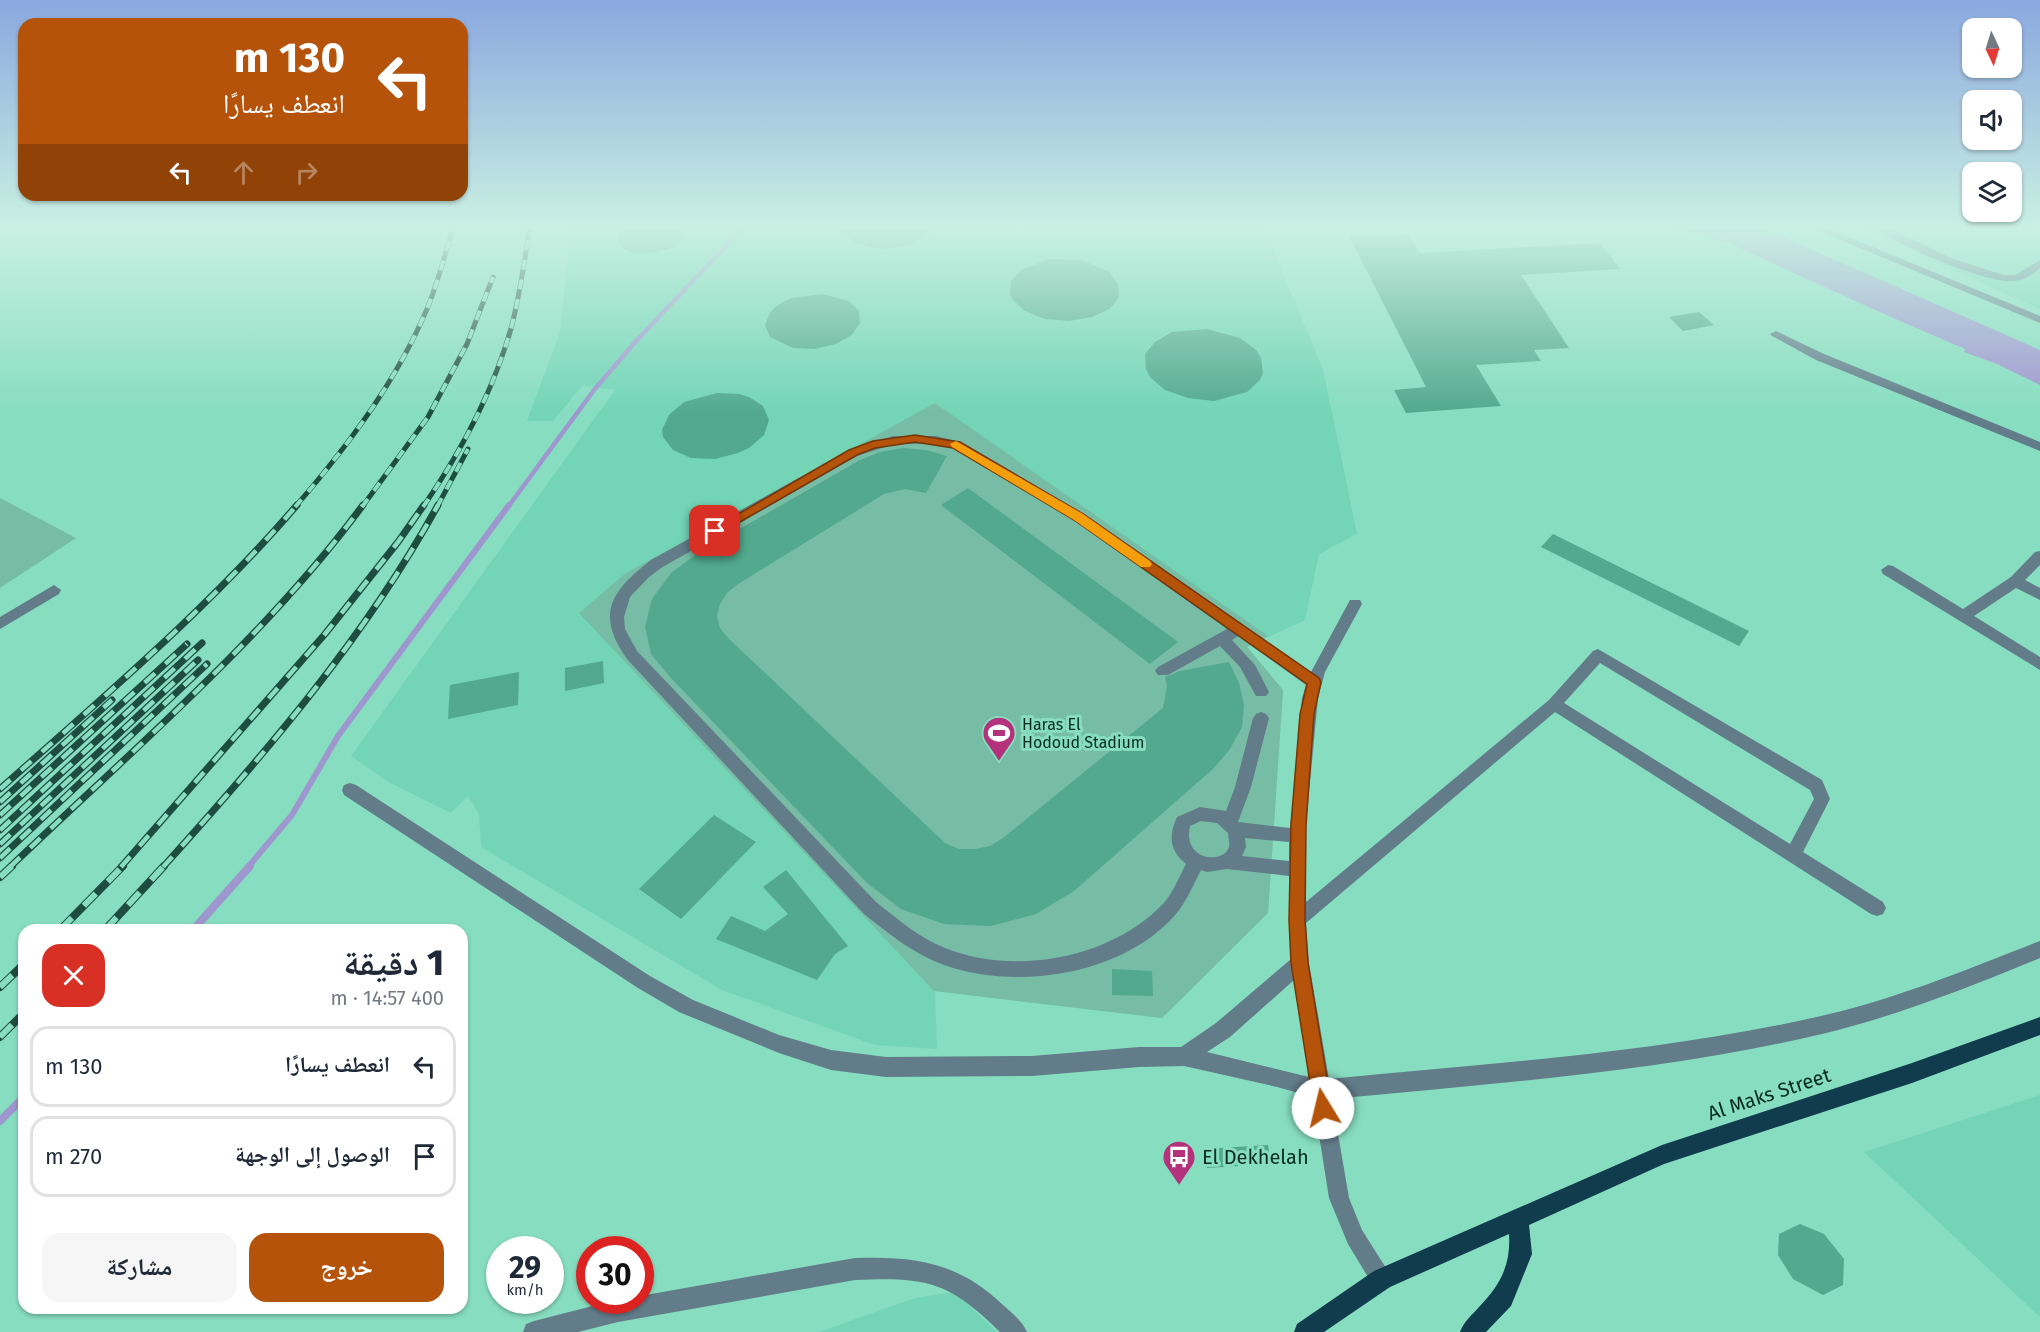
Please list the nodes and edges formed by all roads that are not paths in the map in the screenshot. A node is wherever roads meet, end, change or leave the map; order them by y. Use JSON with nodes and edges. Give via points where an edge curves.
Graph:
{"nodes":[{"id":1,"x":1963,"y":288,"type":"edge"},
{"id":2,"x":2040,"y":320,"type":"edge"},
{"id":3,"x":1776,"y":334,"type":"dead end"},
{"id":4,"x":2040,"y":447,"type":"edge"},
{"id":5,"x":2040,"y":556,"type":"edge"},
{"id":6,"x":1888,"y":570,"type":"dead end"},
{"id":7,"x":2016,"y":581,"type":"junction"},
{"id":8,"x":54,"y":590,"type":"dead end"},
{"id":9,"x":2040,"y":595,"type":"edge"},
{"id":10,"x":1354,"y":604,"type":"dead end"},
{"id":11,"x":1963,"y":616,"type":"junction"},
{"id":12,"x":0,"y":624,"type":"edge"},
{"id":13,"x":1239,"y":629,"type":"junction"},
{"id":14,"x":1221,"y":639,"type":"junction"},
{"id":15,"x":2040,"y":664,"type":"edge"},
{"id":16,"x":1163,"y":671,"type":"dead end"},
{"id":17,"x":1314,"y":682,"type":"junction"},
{"id":18,"x":1261,"y":692,"type":"dead end"},
{"id":19,"x":1554,"y":704,"type":"junction"},
{"id":20,"x":1261,"y":718,"type":"dead end"},
{"id":21,"x":350,"y":790,"type":"dead end"},
{"id":22,"x":1233,"y":826,"type":"junction"},
{"id":23,"x":1298,"y":836,"type":"junction"},
{"id":24,"x":1793,"y":856,"type":"junction"},
{"id":25,"x":1196,"y":862,"type":"junction"},
{"id":26,"x":1227,"y":862,"type":"junction"},
{"id":27,"x":1297,"y":869,"type":"junction"},
{"id":28,"x":1877,"y":908,"type":"dead end"},
{"id":29,"x":1297,"y":920,"type":"junction"},
{"id":30,"x":2040,"y":949,"type":"edge"},
{"id":31,"x":1300,"y":963,"type":"junction"},
{"id":32,"x":2040,"y":1026,"type":"edge"},
{"id":33,"x":1184,"y":1056,"type":"junction"},
{"id":34,"x":1320,"y":1090,"type":"junction"},
{"id":35,"x":1518,"y":1219,"type":"junction"},
{"id":36,"x":1382,"y":1279,"type":"junction"},
{"id":37,"x":534,"y":1332,"type":"edge"},
{"id":38,"x":1017,"y":1332,"type":"edge"},
{"id":39,"x":1305,"y":1332,"type":"edge"},
{"id":40,"x":1471,"y":1332,"type":"edge"}],
"edges":[{"from":1,"to":2,"type":"street"},
{"from":3,"to":4,"type":"street","via":[[1820,357]]},
{"from":5,"to":7,"type":"street"},
{"from":6,"to":11,"type":"street"},
{"from":7,"to":9,"type":"street"},
{"from":7,"to":11,"type":"street"},
{"from":8,"to":12,"type":"street"},
{"from":10,"to":17,"type":"street"},
{"from":11,"to":15,"type":"street"},
{"from":13,"to":14,"type":"street"},
{"from":13,"to":17,"type":"street"},
{"from":13,"to":25,"type":"street","via":[[1078,517],[956,445],[915,439],[873,445],[853,453],[666,558],[638,577],[617,608],[615,626],[620,642],[870,908],[904,936],[947,957],[995,968],[1045,968],[1093,957],[1136,937],[1170,908]]},
{"from":14,"to":16,"type":"street"},
{"from":14,"to":18,"type":"street","via":[[1247,663]]},
{"from":17,"to":23,"type":"street","via":[[1307,714]]},
{"from":19,"to":24,"type":"street"},
{"from":19,"to":24,"type":"street","via":[[1598,655],[1807,778],[1816,785],[1822,800]]},
{"from":19,"to":29,"type":"street"},
{"from":20,"to":22,"type":"street"},
{"from":21,"to":33,"type":"street","via":[[644,982],[686,1006],[779,1044],[831,1060],[886,1067],[1032,1066]]},
{"from":22,"to":23,"type":"street"},
{"from":22,"to":25,"type":"street","via":[[1221,816],[1200,814],[1184,822],[1178,839],[1187,856]]},
{"from":22,"to":26,"type":"street","via":[[1238,848]]},
{"from":23,"to":27,"type":"street"},
{"from":24,"to":28,"type":"street"},
{"from":25,"to":26,"type":"street","via":[[1217,866]]},
{"from":26,"to":27,"type":"street"},
{"from":27,"to":29,"type":"street"},
{"from":29,"to":31,"type":"street"},
{"from":30,"to":34,"type":"street","via":[[1961,983],[1811,1027],[1668,1054]]},
{"from":31,"to":33,"type":"street","via":[[1223,1030]]},
{"from":31,"to":34,"type":"street"},
{"from":32,"to":35,"type":"main road","name":"Al Maks Street","via":[[1912,1073],[1662,1155]]},
{"from":33,"to":34,"type":"street"},
{"from":34,"to":36,"type":"street","via":[[1339,1198],[1355,1237]]},
{"from":35,"to":36,"type":"main road","name":"Al Maks Street"},
{"from":35,"to":40,"type":"main road","via":[[1521,1254],[1503,1298]]},
{"from":36,"to":39,"type":"main road","name":"Al Maks Street"},
{"from":37,"to":38,"type":"street","via":[[618,1311],[855,1269],[891,1267],[920,1270],[948,1279],[974,1293]]}]}
